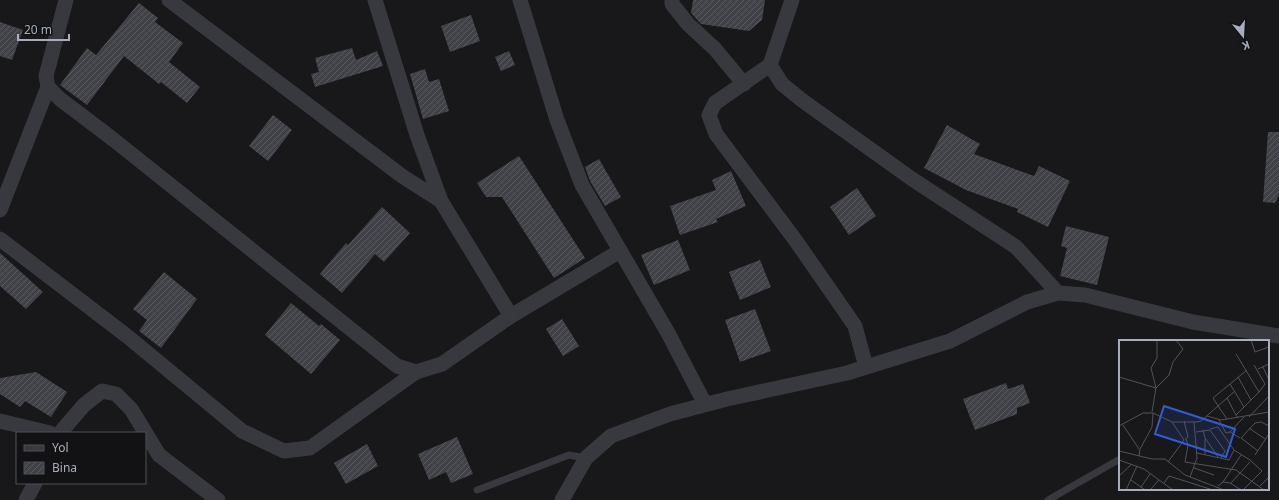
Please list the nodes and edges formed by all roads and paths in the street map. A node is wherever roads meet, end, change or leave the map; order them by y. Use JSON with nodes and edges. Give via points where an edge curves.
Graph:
{"nodes":[{"id":1,"x":66,"y":0,"type":"edge"},
{"id":2,"x":169,"y":0,"type":"edge"},
{"id":3,"x":375,"y":0,"type":"edge"},
{"id":4,"x":520,"y":0,"type":"edge"},
{"id":5,"x":672,"y":0,"type":"edge"},
{"id":6,"x":792,"y":0,"type":"edge"},
{"id":7,"x":770,"y":65,"type":"junction"},
{"id":8,"x":744,"y":84,"type":"junction"},
{"id":9,"x":48,"y":87,"type":"junction"},
{"id":10,"x":441,"y":201,"type":"junction"},
{"id":11,"x":0,"y":210,"type":"edge"},
{"id":12,"x":0,"y":239,"type":"edge"},
{"id":13,"x":620,"y":252,"type":"junction"},
{"id":14,"x":1058,"y":293,"type":"junction"},
{"id":15,"x":511,"y":316,"type":"junction"},
{"id":16,"x":1279,"y":336,"type":"edge"},
{"id":17,"x":1260,"y":337,"type":"edge"},
{"id":18,"x":866,"y":367,"type":"junction"},
{"id":19,"x":416,"y":372,"type":"junction"},
{"id":20,"x":705,"y":404,"type":"junction"},
{"id":21,"x":0,"y":421,"type":"edge"},
{"id":22,"x":46,"y":432,"type":"edge"},
{"id":23,"x":61,"y":432,"type":"edge"},
{"id":24,"x":145,"y":432,"type":"edge"},
{"id":25,"x":146,"y":434,"type":"edge"},
{"id":26,"x":586,"y":458,"type":"junction"},
{"id":27,"x":1119,"y":460,"type":"edge"},
{"id":28,"x":34,"y":484,"type":"edge"},
{"id":29,"x":477,"y":490,"type":"dead end"},
{"id":30,"x":26,"y":500,"type":"edge"},
{"id":31,"x":218,"y":500,"type":"edge"},
{"id":32,"x":562,"y":500,"type":"edge"},
{"id":33,"x":1048,"y":500,"type":"edge"}],
"edges":[{"from":1,"to":9,"type":"street","via":[[46,76]]},
{"from":2,"to":10,"type":"street","via":[[402,176]]},
{"from":3,"to":10,"type":"street","via":[[417,135]]},
{"from":4,"to":13,"type":"street","via":[[557,120],[582,185]]},
{"from":5,"to":8,"type":"street","via":[[672,4],[688,24],[715,49]]},
{"from":6,"to":7,"type":"street"},
{"from":7,"to":8,"type":"street"},
{"from":7,"to":14,"type":"street","via":[[782,84],[803,101],[912,179],[1016,247]]},
{"from":8,"to":18,"type":"street","via":[[715,103],[709,115],[716,134],[796,241],[855,326]]},
{"from":9,"to":11,"type":"street"},
{"from":9,"to":19,"type":"street","via":[[397,366]]},
{"from":10,"to":15,"type":"street"},
{"from":12,"to":19,"type":"street","via":[[127,336],[242,431],[284,451],[310,448]]},
{"from":13,"to":15,"type":"street"},
{"from":13,"to":20,"type":"street","via":[[668,333]]},
{"from":14,"to":17,"type":"street","via":[[1085,295]]},
{"from":14,"to":18,"type":"street","via":[[1027,302],[950,341]]},
{"from":15,"to":19,"type":"street","via":[[442,364]]},
{"from":16,"to":17,"type":"street"},
{"from":18,"to":20,"type":"street"},
{"from":20,"to":26,"type":"street","via":[[611,436]]},
{"from":21,"to":22,"type":"street"},
{"from":23,"to":24,"type":"street","via":[[84,405],[102,391],[116,394],[131,409]]},
{"from":25,"to":31,"type":"street","via":[[159,455]]},
{"from":26,"to":29,"type":"lane","via":[[569,455]]},
{"from":26,"to":32,"type":"street"},
{"from":27,"to":33,"type":"lane"},
{"from":28,"to":30,"type":"street"}]}
